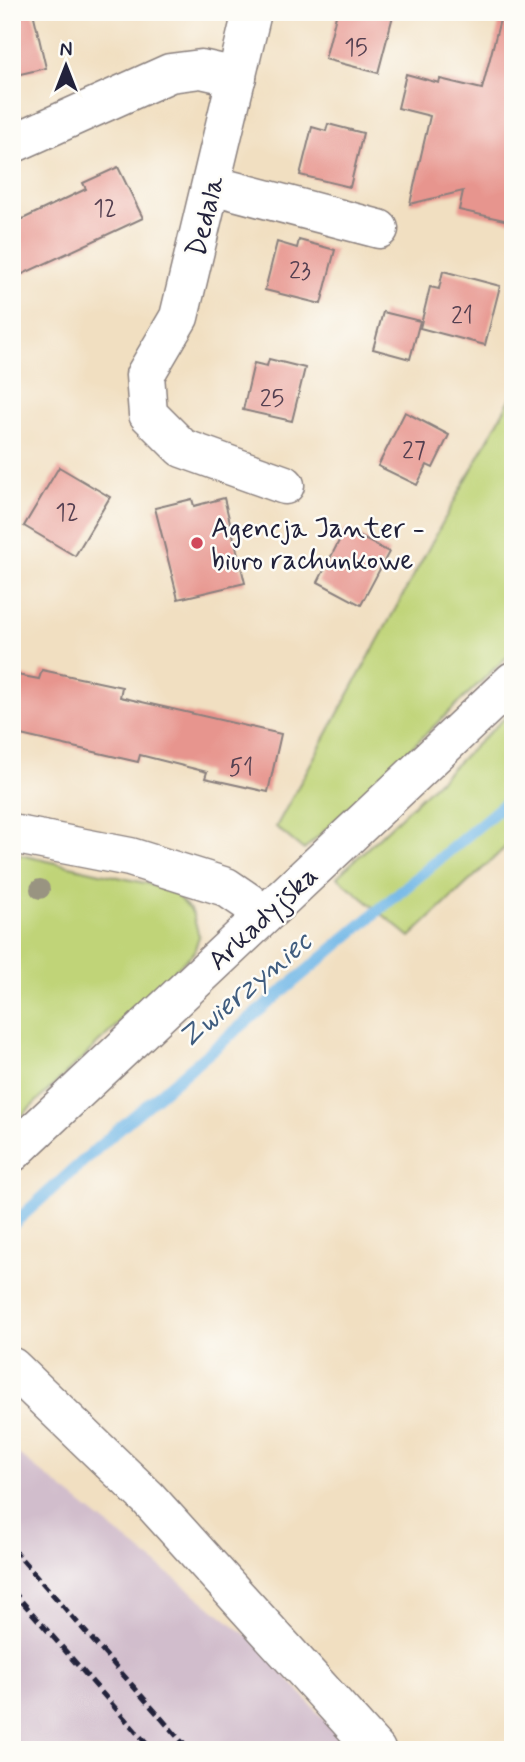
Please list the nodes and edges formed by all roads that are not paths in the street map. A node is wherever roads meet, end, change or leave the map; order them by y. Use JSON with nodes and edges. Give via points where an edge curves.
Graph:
{"nodes":[{"id":1,"x":252,"y":12,"type":"edge"},
{"id":2,"x":237,"y":77,"type":"junction"},
{"id":3,"x":12,"y":144,"type":"edge"},
{"id":4,"x":212,"y":185,"type":"junction"},
{"id":5,"x":379,"y":229,"type":"dead end"},
{"id":6,"x":285,"y":485,"type":"dead end"},
{"id":7,"x":513,"y":681,"type":"edge"},
{"id":8,"x":12,"y":834,"type":"edge"},
{"id":9,"x":263,"y":916,"type":"junction"},
{"id":10,"x":12,"y":1153,"type":"edge"},
{"id":11,"x":12,"y":1367,"type":"edge"},
{"id":12,"x":376,"y":1750,"type":"edge"}],
"edges":[{"from":1,"to":2,"type":"street","name":"Dedala"},
{"from":2,"to":3,"type":"street","via":[[201,69],[170,73]]},
{"from":2,"to":4,"type":"street","name":"Dedala"},
{"from":4,"to":5,"type":"street"},
{"from":4,"to":6,"type":"street","name":"Dedala","via":[[179,317],[145,375],[148,414],[182,449]]},
{"from":7,"to":9,"type":"street","name":"Arkadyjska"},
{"from":8,"to":9,"type":"street","via":[[130,857],[226,887]]},
{"from":9,"to":10,"type":"street","name":"Arkadyjska"},
{"from":11,"to":12,"type":"street","via":[[148,1498]]}]}
